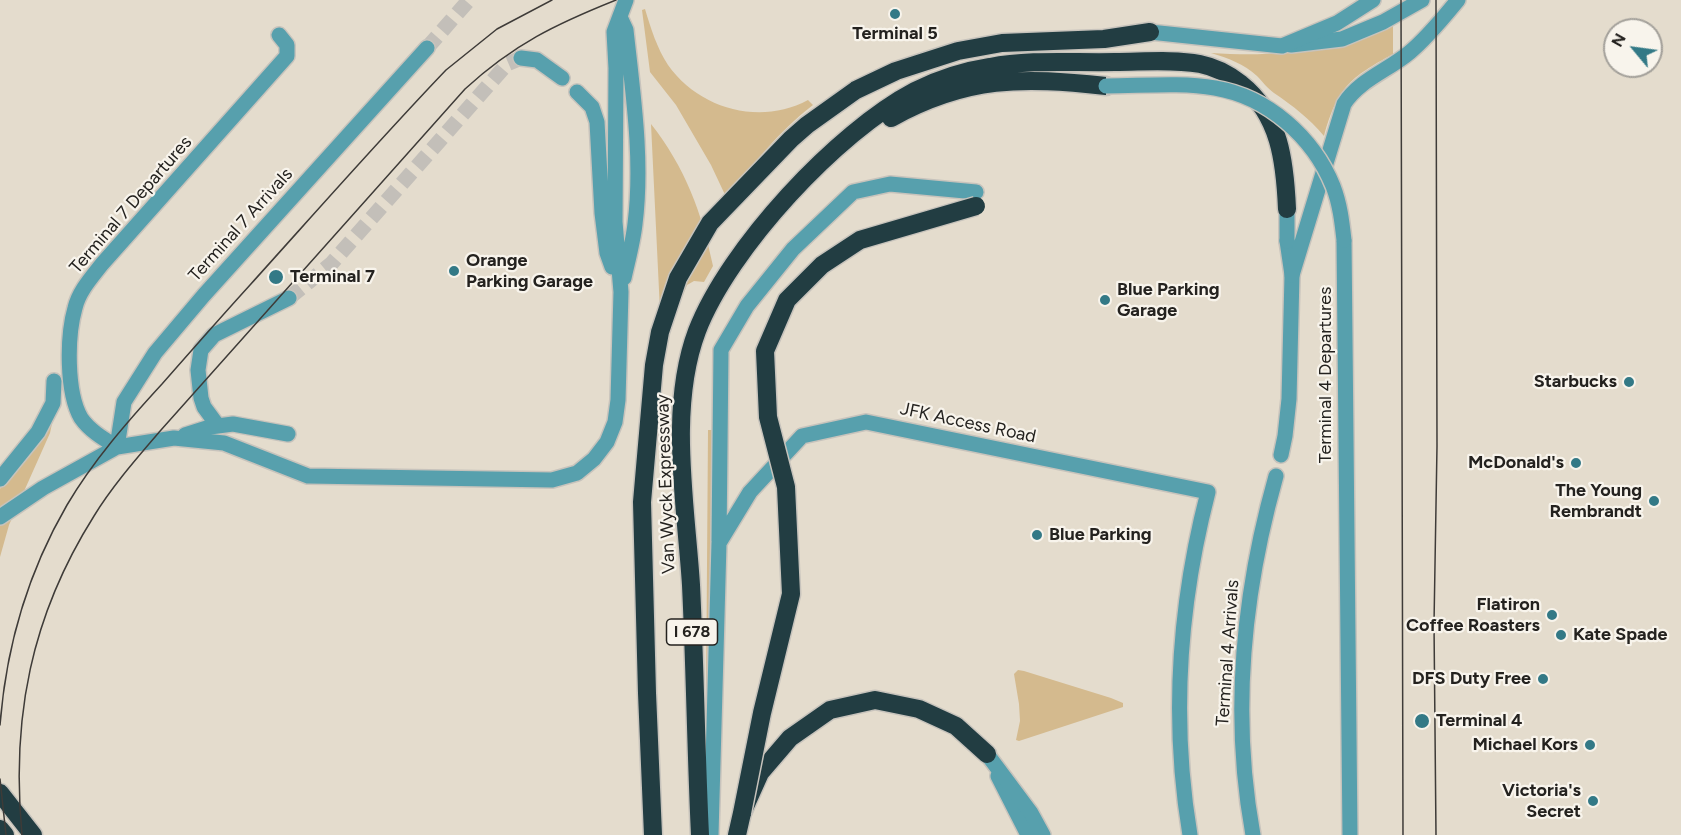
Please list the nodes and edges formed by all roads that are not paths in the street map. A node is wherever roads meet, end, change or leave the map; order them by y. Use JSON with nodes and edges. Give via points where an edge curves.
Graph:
{"nodes":[{"id":1,"x":626,"y":0,"type":"edge"},
{"id":2,"x":1373,"y":0,"type":"edge"},
{"id":3,"x":1422,"y":0,"type":"edge"},
{"id":4,"x":1458,"y":0,"type":"edge"},
{"id":5,"x":620,"y":16,"type":"junction"},
{"id":6,"x":1150,"y":32,"type":"joint"},
{"id":7,"x":279,"y":35,"type":"dead end"},
{"id":8,"x":1282,"y":46,"type":"junction"},
{"id":9,"x":427,"y":48,"type":"tunnel mouth"},
{"id":10,"x":520,"y":58,"type":"dead end"},
{"id":11,"x":562,"y":78,"type":"dead end"},
{"id":12,"x":1106,"y":86,"type":"joint"},
{"id":13,"x":577,"y":92,"type":"dead end"},
{"id":14,"x":813,"y":171,"type":"junction"},
{"id":15,"x":976,"y":199,"type":"joint"},
{"id":16,"x":1287,"y":209,"type":"joint"},
{"id":17,"x":1292,"y":275,"type":"junction"},
{"id":18,"x":621,"y":292,"type":"junction"},
{"id":19,"x":289,"y":298,"type":"tunnel mouth"},
{"id":20,"x":54,"y":381,"type":"dead end"},
{"id":21,"x":218,"y":426,"type":"junction"},
{"id":22,"x":288,"y":434,"type":"dead end"},
{"id":23,"x":174,"y":438,"type":"junction"},
{"id":24,"x":117,"y":447,"type":"junction"},
{"id":25,"x":1281,"y":454,"type":"dead end"},
{"id":26,"x":1276,"y":476,"type":"dead end"},
{"id":27,"x":0,"y":479,"type":"edge"},
{"id":28,"x":0,"y":517,"type":"edge"},
{"id":29,"x":719,"y":543,"type":"junction"},
{"id":30,"x":987,"y":754,"type":"junction"},
{"id":31,"x":0,"y":793,"type":"edge"},
{"id":32,"x":742,"y":813,"type":"junction"},
{"id":33,"x":0,"y":829,"type":"edge"},
{"id":34,"x":5,"y":835,"type":"edge"},
{"id":35,"x":33,"y":835,"type":"edge"},
{"id":36,"x":653,"y":835,"type":"edge"},
{"id":37,"x":700,"y":835,"type":"edge"},
{"id":38,"x":711,"y":835,"type":"edge"},
{"id":39,"x":737,"y":835,"type":"edge"},
{"id":40,"x":1028,"y":835,"type":"edge"},
{"id":41,"x":1043,"y":835,"type":"edge"},
{"id":42,"x":1190,"y":835,"type":"edge"},
{"id":43,"x":1253,"y":835,"type":"edge"},
{"id":44,"x":1350,"y":835,"type":"edge"}],
"edges":[{"from":1,"to":5,"type":"street"},
{"from":2,"to":8,"type":"street","via":[[1337,23]]},
{"from":3,"to":8,"type":"street","via":[[1342,39]]},
{"from":4,"to":17,"type":"street","via":[[1415,48],[1348,98]]},
{"from":5,"to":18,"type":"street","via":[[614,32],[615,222]]},
{"from":5,"to":18,"type":"street","via":[[627,30],[638,189]]},
{"from":6,"to":8,"type":"street"},
{"from":6,"to":36,"type":"highway","via":[[1104,39],[991,45],[896,71],[836,104],[791,139],[710,223],[678,278],[654,365],[642,502]]},
{"from":7,"to":24,"type":"street","name":"Terminal 7 Departures","via":[[287,45],[287,56],[125,237],[89,281],[75,308],[68,371],[81,417],[95,434]]},
{"from":9,"to":24,"type":"street","name":"Terminal 7 Arrivals","via":[[154,353],[124,402]]},
{"from":10,"to":11,"type":"street","via":[[537,60]]},
{"from":12,"to":14,"type":"highway","via":[[1017,81],[952,91],[880,124]]},
{"from":12,"to":44,"type":"street","name":"Terminal 4 Departures","bridge":true,"via":[[1192,86],[1243,96],[1294,128],[1316,155],[1334,188],[1342,220],[1344,260]]},
{"from":13,"to":18,"type":"street","via":[[592,107],[597,122],[607,253]]},
{"from":14,"to":16,"type":"highway","via":[[886,108],[931,84],[976,69],[1026,63],[1176,62],[1218,69],[1260,103],[1283,156]]},
{"from":14,"to":37,"type":"highway","name":"Van Wyck Expressway","number":"I 678","via":[[751,241],[717,289],[696,332],[686,370],[682,429]]},
{"from":15,"to":29,"type":"street","via":[[890,184],[853,192],[793,249],[747,306],[721,350]]},
{"from":15,"to":32,"type":"highway","bridge":true,"via":[[860,240],[822,266],[787,300],[765,351],[768,417],[786,487],[791,594]]},
{"from":16,"to":17,"type":"street"},
{"from":17,"to":25,"type":"street","via":[[1289,399]]},
{"from":18,"to":23,"type":"street","via":[[615,422],[607,442],[577,473],[552,480],[308,476],[224,443]]},
{"from":19,"to":21,"type":"street","via":[[214,335],[201,350],[201,398]]},
{"from":20,"to":27,"type":"street","via":[[53,403],[38,432]]},
{"from":21,"to":22,"type":"street","via":[[233,424]]},
{"from":21,"to":23,"type":"street"},
{"from":23,"to":24,"type":"street"},
{"from":24,"to":28,"type":"street"},
{"from":26,"to":43,"type":"street","name":"Terminal 4 Arrivals","via":[[1257,548],[1245,642],[1243,737]]},
{"from":29,"to":38,"type":"street","name":"JFK Access Road"},
{"from":29,"to":42,"type":"street","name":"JFK Access Road","via":[[750,492],[802,436],[866,422],[1208,492],[1189,583],[1181,670],[1182,761]]},
{"from":30,"to":32,"type":"highway","via":[[956,726],[919,709],[875,700],[830,710],[790,738],[760,773]]},
{"from":30,"to":40,"type":"street"},
{"from":30,"to":41,"type":"street"},
{"from":31,"to":35,"type":"highway"},
{"from":32,"to":39,"type":"highway"},
{"from":33,"to":34,"type":"highway"}]}
